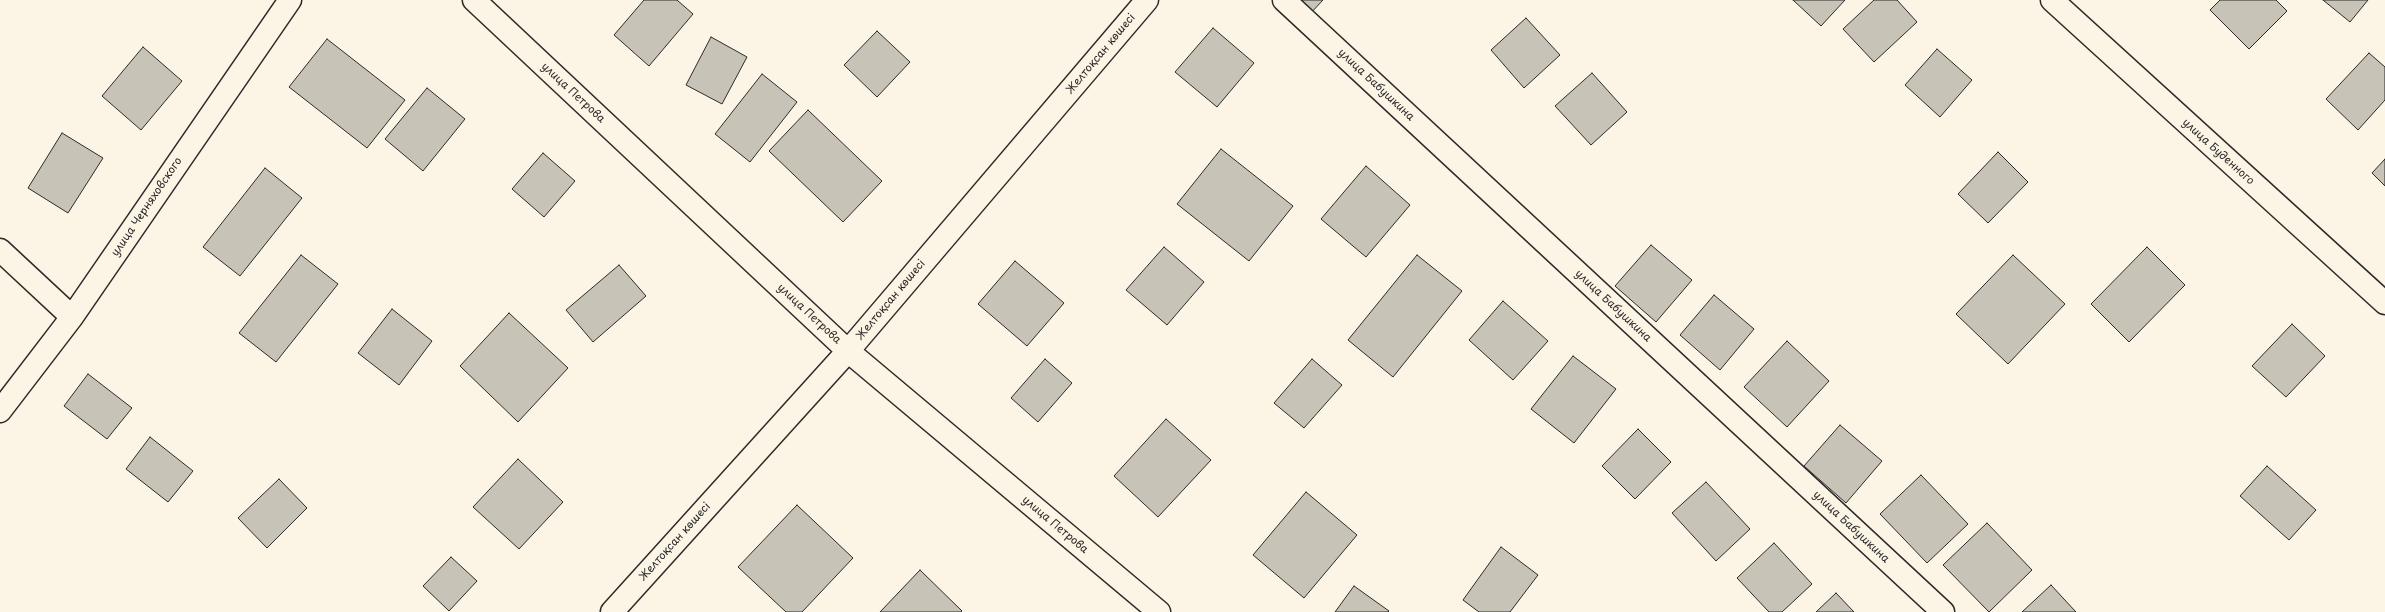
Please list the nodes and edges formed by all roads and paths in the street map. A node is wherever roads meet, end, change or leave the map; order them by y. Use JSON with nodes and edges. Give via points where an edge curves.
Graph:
{"nodes":[{"id":1,"x":290,"y":0,"type":"edge"},
{"id":2,"x":474,"y":0,"type":"edge"},
{"id":3,"x":1147,"y":0,"type":"edge"},
{"id":4,"x":1284,"y":0,"type":"edge"},
{"id":5,"x":2052,"y":0,"type":"edge"},
{"id":6,"x":0,"y":250,"type":"edge"},
{"id":7,"x":2385,"y":303,"type":"edge"},
{"id":8,"x":72,"y":317,"type":"junction"},
{"id":9,"x":848,"y":351,"type":"junction"},
{"id":10,"x":0,"y":412,"type":"edge"},
{"id":11,"x":612,"y":612,"type":"edge"},
{"id":12,"x":1159,"y":612,"type":"edge"},
{"id":13,"x":1943,"y":612,"type":"edge"}],
"edges":[{"from":1,"to":8,"type":"street","name":"улица Черняховского"},
{"from":2,"to":9,"type":"street","name":"улица Петрова"},
{"from":3,"to":9,"type":"street","name":"Желтоқсан көшесі"},
{"from":4,"to":13,"type":"street","name":"улица Бабушкина"},
{"from":5,"to":7,"type":"street","name":"улица Буденного"},
{"from":6,"to":8,"type":"street"},
{"from":8,"to":10,"type":"street","name":"улица Черняховского"},
{"from":9,"to":11,"type":"street","name":"Желтоқсан көшесі"},
{"from":9,"to":12,"type":"street","name":"улица Петрова"}]}
